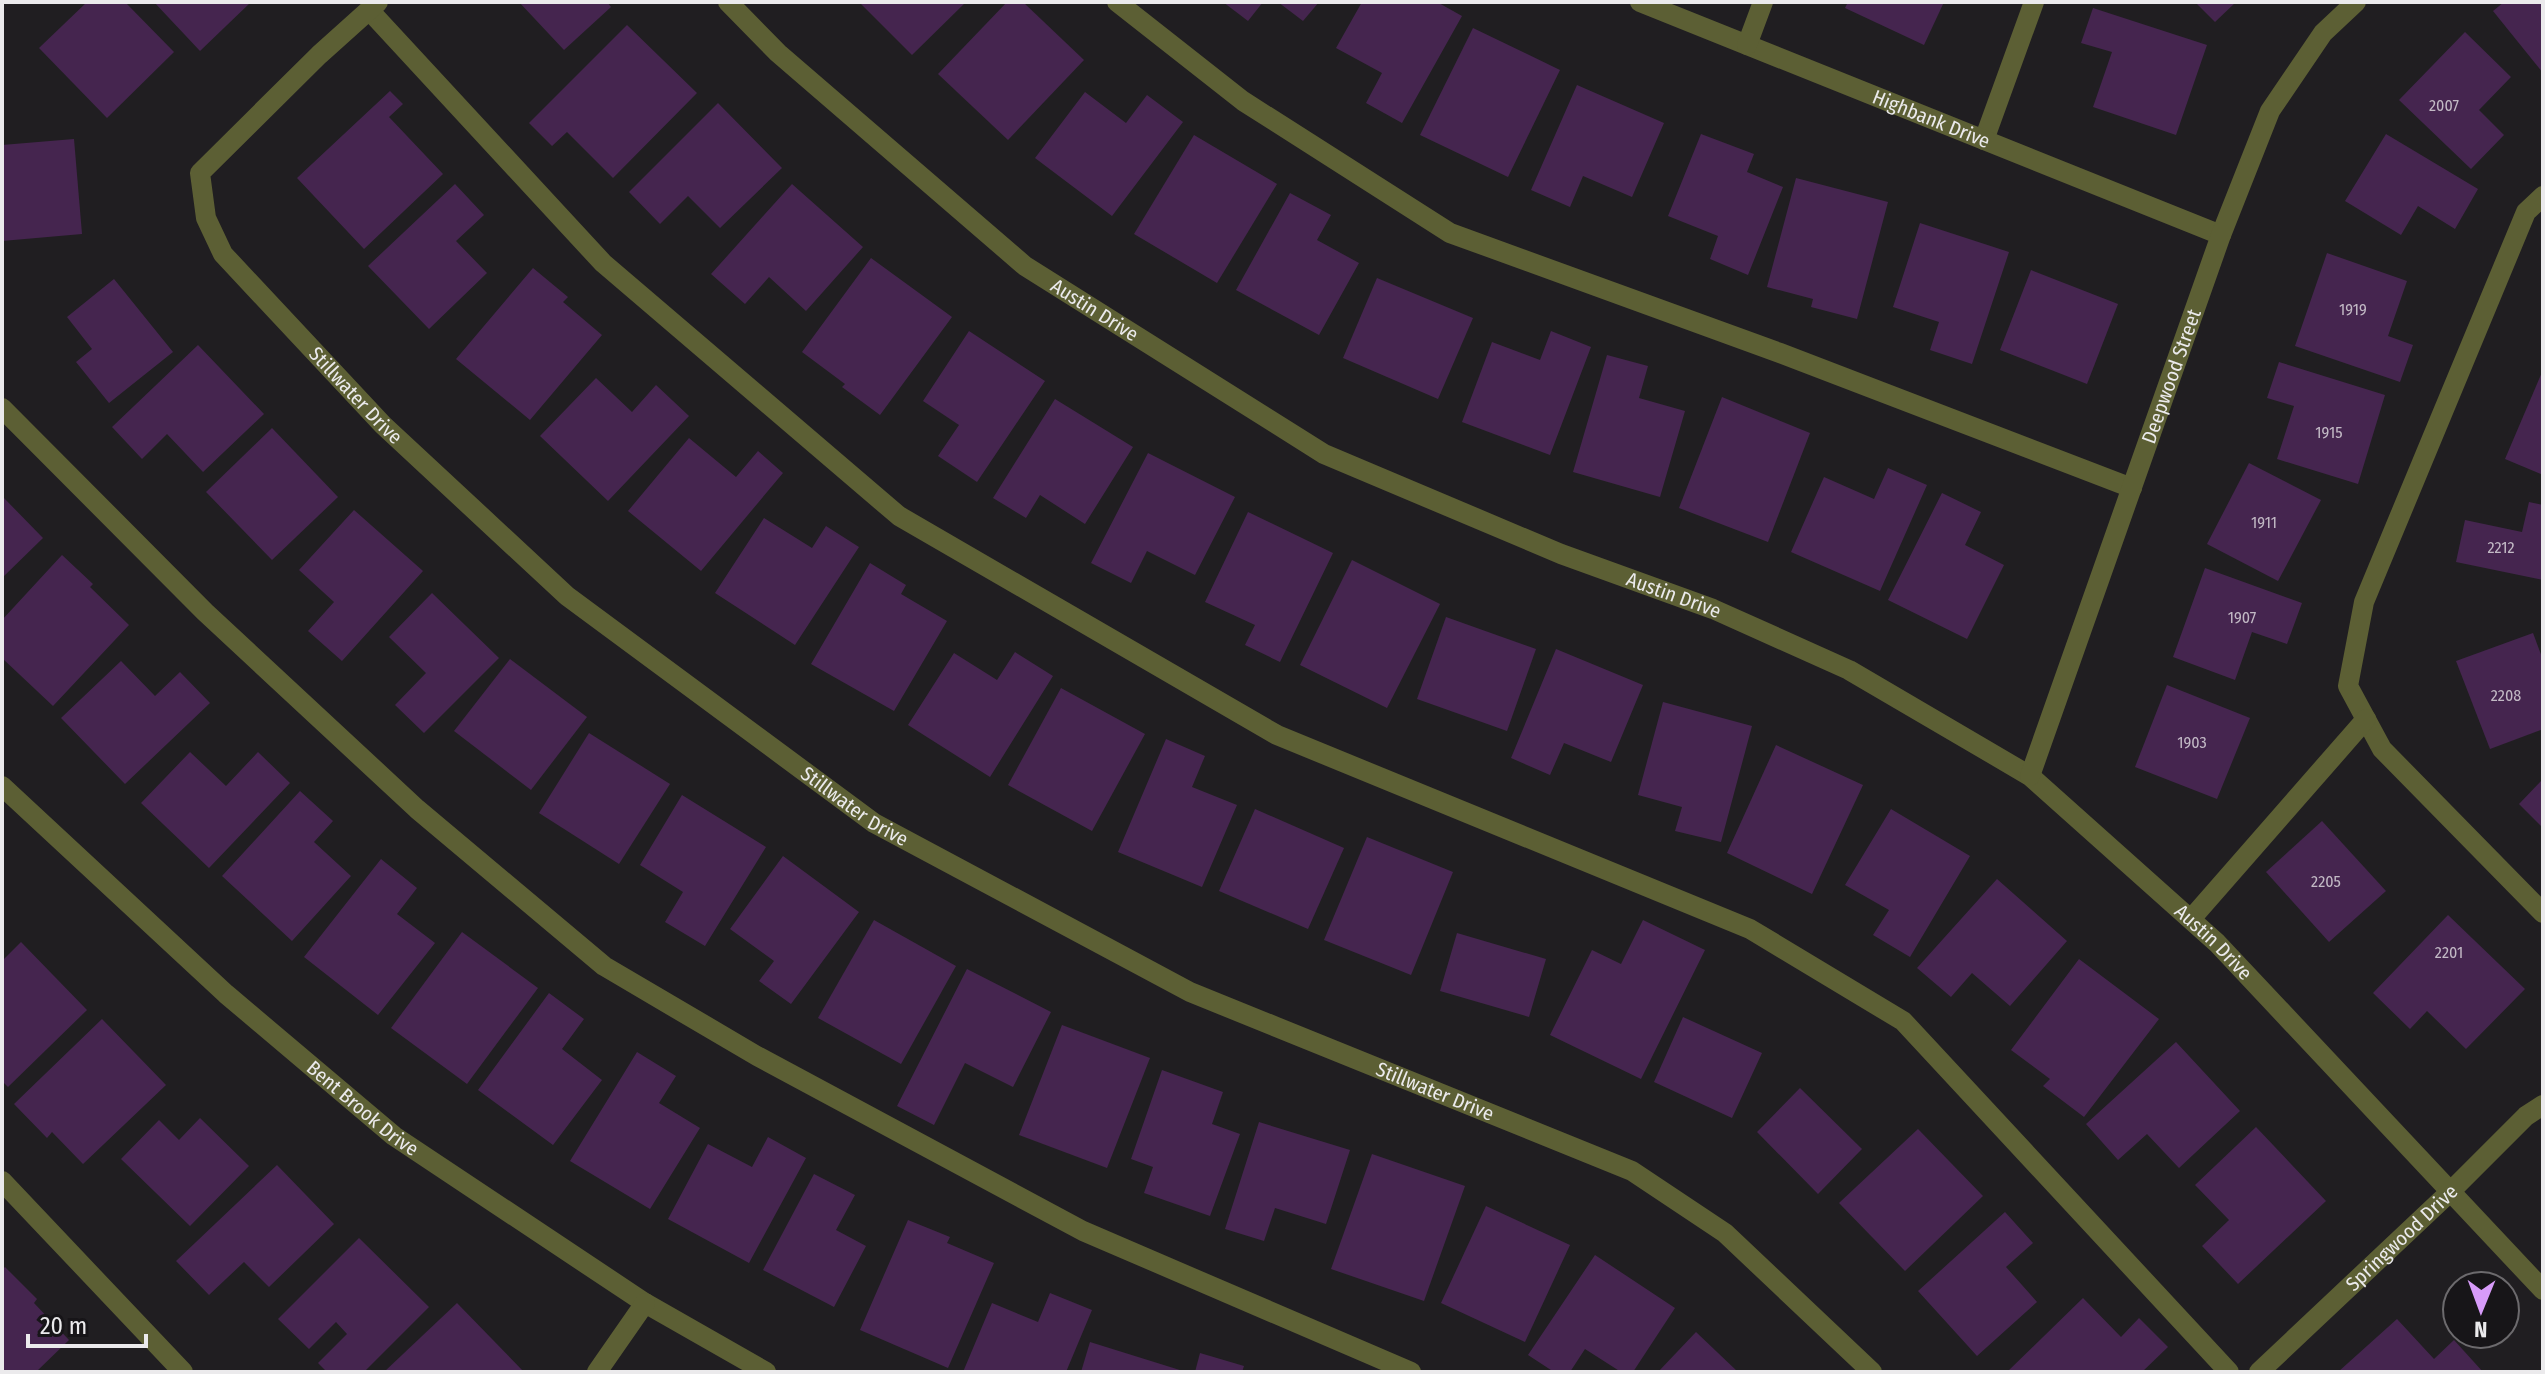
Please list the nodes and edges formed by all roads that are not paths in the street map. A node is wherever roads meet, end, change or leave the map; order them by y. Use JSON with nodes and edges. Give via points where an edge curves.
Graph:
{"nodes":[{"id":1,"x":728,"y":2,"type":"edge"},
{"id":2,"x":1117,"y":2,"type":"edge"},
{"id":3,"x":1640,"y":2,"type":"edge"},
{"id":4,"x":1763,"y":2,"type":"edge"},
{"id":5,"x":2034,"y":2,"type":"edge"},
{"id":6,"x":2356,"y":2,"type":"edge"},
{"id":7,"x":373,"y":6,"type":"edge"},
{"id":8,"x":1747,"y":45,"type":"junction"},
{"id":9,"x":1984,"y":140,"type":"junction"},
{"id":10,"x":2543,"y":196,"type":"edge"},
{"id":11,"x":2221,"y":235,"type":"junction"},
{"id":12,"x":2,"y":408,"type":"edge"},
{"id":13,"x":2132,"y":488,"type":"junction"},
{"id":14,"x":2366,"y":719,"type":"junction"},
{"id":15,"x":2030,"y":776,"type":"junction"},
{"id":16,"x":2,"y":786,"type":"edge"},
{"id":17,"x":2543,"y":913,"type":"edge"},
{"id":18,"x":2191,"y":919,"type":"junction"},
{"id":19,"x":2543,"y":1105,"type":"edge"},
{"id":20,"x":2,"y":1181,"type":"edge"},
{"id":21,"x":2450,"y":1192,"type":"junction"},
{"id":22,"x":2543,"y":1290,"type":"edge"},
{"id":23,"x":645,"y":1303,"type":"junction"},
{"id":24,"x":183,"y":1372,"type":"edge"},
{"id":25,"x":597,"y":1372,"type":"edge"},
{"id":26,"x":766,"y":1372,"type":"edge"},
{"id":27,"x":1411,"y":1372,"type":"edge"},
{"id":28,"x":1872,"y":1372,"type":"edge"},
{"id":29,"x":2229,"y":1372,"type":"edge"},
{"id":30,"x":2259,"y":1372,"type":"edge"}],
"edges":[{"from":1,"to":15,"type":"street","name":"Austin Drive","via":[[778,53],[1025,266],[1324,454],[1561,554],[1713,609],[1849,670]]},
{"from":2,"to":13,"type":"street","via":[[1243,101],[1450,233]]},
{"from":3,"to":8,"type":"street","name":"Highbank Drive"},
{"from":4,"to":8,"type":"street"},
{"from":5,"to":9,"type":"street"},
{"from":6,"to":11,"type":"street","name":"Deepwood Street","via":[[2323,33],[2270,111]]},
{"from":7,"to":28,"type":"street","name":"Stillwater Drive","via":[[200,173],[206,218],[223,254],[383,425],[567,596],[874,823],[1190,992],[1632,1171],[1725,1233]]},
{"from":7,"to":29,"type":"street","via":[[603,263],[899,516],[1277,735],[1750,929],[1903,1021]]},
{"from":8,"to":9,"type":"street","name":"Highbank Drive"},
{"from":9,"to":11,"type":"street","name":"Highbank Drive"},
{"from":10,"to":14,"type":"street","via":[[2526,212],[2364,602],[2348,686]]},
{"from":11,"to":13,"type":"street","name":"Deepwood Street"},
{"from":12,"to":27,"type":"street","via":[[205,612],[417,809],[604,966],[757,1056],[1083,1231]]},
{"from":13,"to":15,"type":"street","name":"Deepwood Street"},
{"from":14,"to":17,"type":"street","via":[[2382,749]]},
{"from":14,"to":18,"type":"street"},
{"from":15,"to":18,"type":"street","name":"Austin Drive"},
{"from":16,"to":23,"type":"street","name":"Bent Brook Drive","via":[[226,994],[394,1136]]},
{"from":18,"to":21,"type":"street","name":"Austin Drive"},
{"from":19,"to":21,"type":"street","name":"Springwood Drive"},
{"from":20,"to":24,"type":"street"},
{"from":21,"to":22,"type":"street","name":"Austin Drive"},
{"from":21,"to":30,"type":"street","name":"Springwood Drive"},
{"from":23,"to":25,"type":"street"},
{"from":23,"to":26,"type":"street","name":"Bent Brook Drive"}]}
